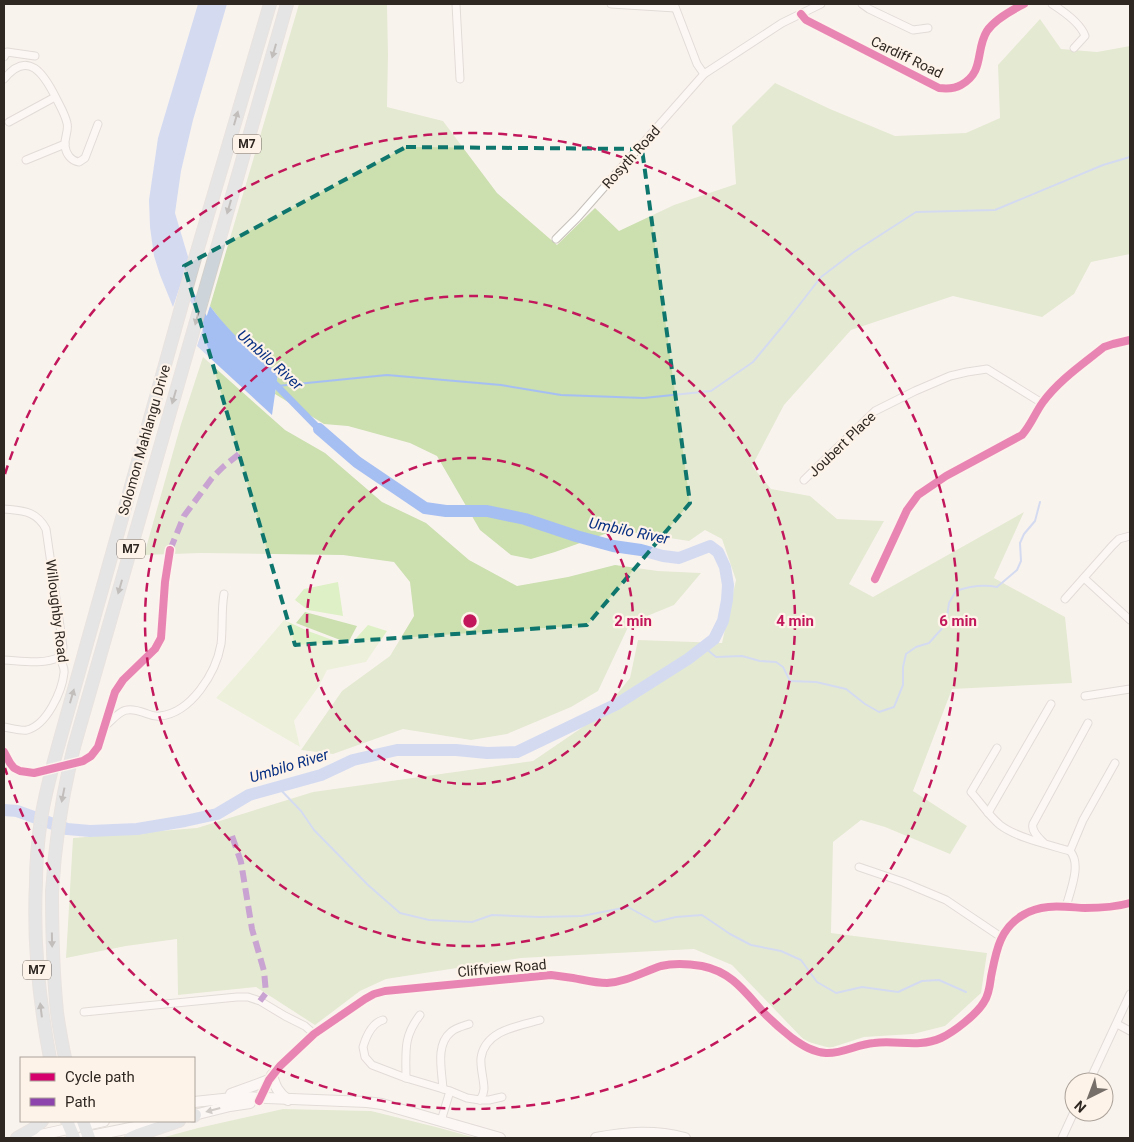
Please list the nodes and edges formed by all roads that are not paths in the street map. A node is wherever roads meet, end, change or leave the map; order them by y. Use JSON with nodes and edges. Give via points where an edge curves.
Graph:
{"nodes":[{"id":1,"x":270,"y":4,"type":"edge"},
{"id":2,"x":287,"y":4,"type":"edge"},
{"id":3,"x":456,"y":4,"type":"edge"},
{"id":4,"x":611,"y":4,"type":"edge"},
{"id":5,"x":821,"y":4,"type":"edge"},
{"id":6,"x":862,"y":4,"type":"edge"},
{"id":7,"x":1024,"y":4,"type":"edge"},
{"id":8,"x":1052,"y":4,"type":"edge"},
{"id":9,"x":675,"y":6,"type":"edge"},
{"id":10,"x":801,"y":14,"type":"junction"},
{"id":11,"x":928,"y":28,"type":"dead end"},
{"id":12,"x":1074,"y":48,"type":"dead end"},
{"id":13,"x":36,"y":56,"type":"dead end"},
{"id":14,"x":4,"y":57,"type":"edge"},
{"id":15,"x":704,"y":74,"type":"junction"},
{"id":16,"x":4,"y":79,"type":"edge"},
{"id":17,"x":460,"y":79,"type":"dead end"},
{"id":18,"x":55,"y":97,"type":"junction"},
{"id":19,"x":9,"y":122,"type":"dead end"},
{"id":20,"x":98,"y":124,"type":"dead end"},
{"id":21,"x":65,"y":144,"type":"junction"},
{"id":22,"x":26,"y":160,"type":"dead end"},
{"id":23,"x":556,"y":239,"type":"dead end"},
{"id":24,"x":1130,"y":340,"type":"edge"},
{"id":25,"x":1042,"y":402,"type":"junction"},
{"id":26,"x":804,"y":480,"type":"dead end"},
{"id":27,"x":4,"y":509,"type":"edge"},
{"id":28,"x":1130,"y":536,"type":"edge"},
{"id":29,"x":170,"y":550,"type":"dead end"},
{"id":30,"x":1084,"y":578,"type":"junction"},
{"id":31,"x":875,"y":579,"type":"dead end"},
{"id":32,"x":224,"y":594,"type":"dead end"},
{"id":33,"x":1065,"y":598,"type":"dead end"},
{"id":34,"x":1130,"y":620,"type":"edge"},
{"id":35,"x":60,"y":657,"type":"junction"},
{"id":36,"x":4,"y":660,"type":"edge"},
{"id":37,"x":1130,"y":689,"type":"edge"},
{"id":38,"x":1085,"y":696,"type":"dead end"},
{"id":39,"x":1051,"y":704,"type":"dead end"},
{"id":40,"x":1088,"y":723,"type":"dead end"},
{"id":41,"x":105,"y":726,"type":"junction"},
{"id":42,"x":4,"y":727,"type":"edge"},
{"id":43,"x":997,"y":748,"type":"dead end"},
{"id":44,"x":4,"y":752,"type":"edge"},
{"id":45,"x":1115,"y":763,"type":"dead end"},
{"id":46,"x":988,"y":813,"type":"junction"},
{"id":47,"x":1043,"y":842,"type":"junction"},
{"id":48,"x":1070,"y":851,"type":"junction"},
{"id":49,"x":860,"y":867,"type":"dead end"},
{"id":50,"x":1130,"y":903,"type":"edge"},
{"id":51,"x":1066,"y":907,"type":"junction"},
{"id":52,"x":1002,"y":937,"type":"junction"},
{"id":53,"x":1130,"y":994,"type":"edge"},
{"id":54,"x":84,"y":1012,"type":"dead end"},
{"id":55,"x":420,"y":1015,"type":"dead end"},
{"id":56,"x":383,"y":1020,"type":"dead end"},
{"id":57,"x":540,"y":1020,"type":"dead end"},
{"id":58,"x":469,"y":1024,"type":"dead end"},
{"id":59,"x":1117,"y":1024,"type":"junction"},
{"id":60,"x":1130,"y":1031,"type":"edge"},
{"id":61,"x":314,"y":1034,"type":"junction"},
{"id":62,"x":61,"y":1035,"type":"junction"},
{"id":63,"x":50,"y":1057,"type":"edge"},
{"id":64,"x":65,"y":1057,"type":"edge"},
{"id":65,"x":72,"y":1057,"type":"edge"},
{"id":66,"x":1094,"y":1072,"type":"edge"},
{"id":67,"x":271,"y":1077,"type":"junction"},
{"id":68,"x":406,"y":1078,"type":"junction"},
{"id":69,"x":447,"y":1090,"type":"junction"},
{"id":70,"x":502,"y":1097,"type":"dead end"},
{"id":71,"x":213,"y":1100,"type":"junction"},
{"id":72,"x":262,"y":1100,"type":"junction"},
{"id":73,"x":288,"y":1100,"type":"junction"},
{"id":74,"x":480,"y":1100,"type":"junction"},
{"id":75,"x":195,"y":1111,"type":"edge"},
{"id":76,"x":195,"y":1112,"type":"edge"},
{"id":77,"x":441,"y":1121,"type":"junction"},
{"id":78,"x":41,"y":1122,"type":"edge"},
{"id":79,"x":102,"y":1122,"type":"edge"},
{"id":80,"x":159,"y":1122,"type":"edge"},
{"id":81,"x":175,"y":1122,"type":"edge"},
{"id":82,"x":1069,"y":1122,"type":"edge"},
{"id":83,"x":70,"y":1129,"type":"edge"},
{"id":84,"x":85,"y":1132,"type":"edge"},
{"id":85,"x":17,"y":1138,"type":"edge"},
{"id":86,"x":27,"y":1138,"type":"edge"},
{"id":87,"x":131,"y":1138,"type":"edge"},
{"id":88,"x":500,"y":1138,"type":"edge"},
{"id":89,"x":596,"y":1138,"type":"edge"},
{"id":90,"x":686,"y":1138,"type":"edge"},
{"id":91,"x":1062,"y":1138,"type":"edge"}],
"edges":[{"from":63,"to":1,"type":"highway","name":"Solomon Mahlangu Drive","number":"M7","one_way":true,"bridge":true,"via":[[36,958],[36,859],[41,819],[59,743],[175,329]]},
{"from":2,"to":62,"type":"highway","name":"Solomon Mahlangu Drive","number":"M7","one_way":true,"bridge":true,"via":[[67,776],[59,818],[52,892],[52,943]]},
{"from":3,"to":17,"type":"street"},
{"from":4,"to":9,"type":"street"},
{"from":5,"to":10,"type":"street"},
{"from":6,"to":11,"type":"street","via":[[913,30]]},
{"from":7,"to":10,"type":"street","name":"Cardiff Road","via":[[988,29],[978,66],[970,79],[956,88],[945,89],[839,38]]},
{"from":8,"to":12,"type":"street","via":[[1084,32],[1085,36]]},
{"from":9,"to":15,"type":"street","via":[[697,64]]},
{"from":10,"to":15,"type":"street"},
{"from":13,"to":14,"type":"street","via":[[7,52]]},
{"from":15,"to":23,"type":"street","name":"Rosyth Road"},
{"from":16,"to":18,"type":"street","via":[[14,68],[23,65],[34,68],[48,82]]},
{"from":18,"to":19,"type":"street"},
{"from":18,"to":21,"type":"street","via":[[68,125]]},
{"from":20,"to":21,"type":"street","via":[[82,161],[72,160]]},
{"from":21,"to":22,"type":"street"},
{"from":24,"to":25,"type":"street","via":[[1104,347]]},
{"from":25,"to":26,"type":"street","name":"Joubert Place","via":[[987,370],[950,376],[875,411]]},
{"from":25,"to":31,"type":"street","via":[[1022,435],[918,495],[907,510]]},
{"from":27,"to":35,"type":"street","name":"Willoughby Road","via":[[30,513],[46,529],[63,647]]},
{"from":28,"to":30,"type":"street","via":[[1119,538]]},
{"from":29,"to":41,"type":"street","via":[[162,638],[119,684]]},
{"from":30,"to":33,"type":"street"},
{"from":30,"to":34,"type":"street"},
{"from":32,"to":41,"type":"street","via":[[220,650],[208,679],[195,696],[175,711],[161,716],[126,710]]},
{"from":35,"to":36,"type":"street","via":[[40,662]]},
{"from":35,"to":42,"type":"street","name":"Willoughby Road","via":[[64,674],[48,712],[27,730]]},
{"from":37,"to":38,"type":"street"},
{"from":39,"to":46,"type":"street"},
{"from":40,"to":47,"type":"street","via":[[1032,824]]},
{"from":41,"to":44,"type":"street","via":[[98,747],[84,761],[28,773],[14,768]]},
{"from":43,"to":46,"type":"street","via":[[971,792]]},
{"from":45,"to":48,"type":"street","via":[[1083,820]]},
{"from":46,"to":47,"type":"street","via":[[1012,832]]},
{"from":47,"to":48,"type":"street"},
{"from":48,"to":51,"type":"street","via":[[1075,858],[1076,869]]},
{"from":49,"to":52,"type":"street","via":[[946,900]]},
{"from":50,"to":51,"type":"street","name":"Cliffview Road"},
{"from":51,"to":52,"type":"street","name":"Cliffview Road","via":[[1047,906],[1023,915]]},
{"from":52,"to":61,"type":"street","name":"Cliffview Road","via":[[996,948],[984,1002],[959,1026],[942,1038],[929,1042],[872,1043],[839,1052],[814,1051],[777,1027],[744,989],[724,973],[687,964],[662,966],[608,983],[551,975],[386,991],[365,998]]},
{"from":53,"to":59,"type":"street"},
{"from":54,"to":61,"type":"street","via":[[248,997],[305,1026]]},
{"from":55,"to":68,"type":"street","via":[[407,1039]]},
{"from":56,"to":68,"type":"street","via":[[376,1023],[364,1043],[365,1057],[376,1067]]},
{"from":57,"to":74,"type":"street","via":[[498,1033],[486,1045],[481,1056],[484,1089]]},
{"from":58,"to":69,"type":"street","via":[[452,1031],[443,1044],[441,1058]]},
{"from":59,"to":60,"type":"street"},
{"from":59,"to":66,"type":"street"},
{"from":61,"to":67,"type":"street","name":"Cliffview Road"},
{"from":62,"to":64,"type":"highway","name":"Solomon Mahlangu Drive","number":"M7"},
{"from":62,"to":65,"type":"highway"},
{"from":67,"to":71,"type":"main road"},
{"from":67,"to":72,"type":"street","name":"Cliffview Road"},
{"from":67,"to":73,"type":"main road","via":[[279,1093]]},
{"from":68,"to":69,"type":"street"},
{"from":69,"to":74,"type":"street"},
{"from":69,"to":77,"type":"street"},
{"from":70,"to":74,"type":"street"},
{"from":71,"to":72,"type":"main road","via":[[242,1097]]},
{"from":71,"to":75,"type":"main road"},
{"from":72,"to":73,"type":"main road"},
{"from":72,"to":76,"type":"main road","one_way":true},
{"from":73,"to":77,"type":"main road","via":[[382,1104]]},
{"from":77,"to":88,"type":"main road"},
{"from":78,"to":85,"type":"highway"},
{"from":79,"to":84,"type":"main road"},
{"from":80,"to":84,"type":"main road"},
{"from":81,"to":87,"type":"highway"},
{"from":82,"to":91,"type":"street"},
{"from":83,"to":84,"type":"main road"},
{"from":83,"to":86,"type":"main road"},
{"from":89,"to":90,"type":"main road","via":[[623,1133],[653,1133]]}]}
